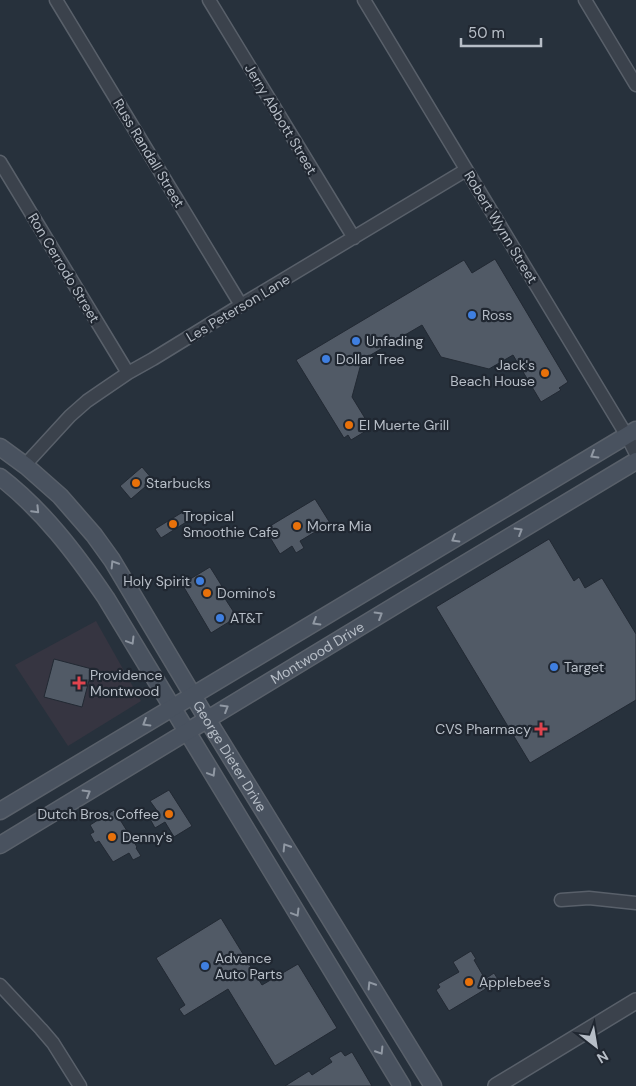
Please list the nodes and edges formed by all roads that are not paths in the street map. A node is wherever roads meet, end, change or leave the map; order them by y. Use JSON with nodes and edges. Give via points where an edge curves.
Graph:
{"nodes":[{"id":1,"x":56,"y":0,"type":"edge"},
{"id":2,"x":209,"y":0,"type":"edge"},
{"id":3,"x":364,"y":0,"type":"edge"},
{"id":4,"x":585,"y":0,"type":"edge"},
{"id":5,"x":636,"y":85,"type":"edge"},
{"id":6,"x":0,"y":162,"type":"edge"},
{"id":7,"x":466,"y":170,"type":"junction"},
{"id":8,"x":354,"y":238,"type":"junction"},
{"id":9,"x":241,"y":305,"type":"junction"},
{"id":10,"x":128,"y":374,"type":"junction"},
{"id":11,"x":631,"y":433,"type":"edge"},
{"id":12,"x":0,"y":447,"type":"edge"},
{"id":13,"x":636,"y":454,"type":"edge"},
{"id":14,"x":636,"y":461,"type":"edge"},
{"id":15,"x":25,"y":465,"type":"junction"},
{"id":16,"x":4,"y":480,"type":"edge"},
{"id":17,"x":392,"y":577,"type":"junction"},
{"id":18,"x":406,"y":599,"type":"junction"},
{"id":19,"x":193,"y":696,"type":"junction"},
{"id":20,"x":172,"y":708,"type":"junction"},
{"id":21,"x":207,"y":719,"type":"junction"},
{"id":22,"x":186,"y":732,"type":"junction"},
{"id":23,"x":0,"y":811,"type":"edge"},
{"id":24,"x":0,"y":845,"type":"edge"},
{"id":25,"x":561,"y":900,"type":"dead end"},
{"id":26,"x":636,"y":903,"type":"edge"},
{"id":27,"x":332,"y":922,"type":"junction"},
{"id":28,"x":310,"y":936,"type":"junction"},
{"id":29,"x":0,"y":985,"type":"edge"},
{"id":30,"x":636,"y":1001,"type":"edge"},
{"id":31,"x":80,"y":1086,"type":"edge"},
{"id":32,"x":402,"y":1086,"type":"edge"},
{"id":33,"x":433,"y":1086,"type":"edge"},
{"id":34,"x":496,"y":1086,"type":"edge"}],
"edges":[{"from":1,"to":9,"type":"street","name":"Russ Randall Street"},
{"from":2,"to":8,"type":"street","name":"Jerry Abbott Street"},
{"from":3,"to":7,"type":"street","name":"Robert Wynn Street"},
{"from":4,"to":5,"type":"street"},
{"from":6,"to":10,"type":"street","name":"Ron Cerrodo Street"},
{"from":7,"to":8,"type":"street","name":"Les Peterson Lane"},
{"from":7,"to":11,"type":"street","name":"Robert Wynn Street"},
{"from":8,"to":9,"type":"street","name":"Les Peterson Lane"},
{"from":9,"to":10,"type":"street","name":"Les Peterson Lane"},
{"from":10,"to":15,"type":"street","name":"Les Peterson Lane","via":[[70,416]]},
{"from":11,"to":13,"type":"street","name":"Robert Wynn Street"},
{"from":11,"to":17,"type":"main road","name":"Montwood Drive","one_way":true},
{"from":12,"to":15,"type":"main road","name":"George Dieter Drive"},
{"from":18,"to":14,"type":"main road","name":"Montwood Drive","one_way":true},
{"from":15,"to":16,"type":"main road"},
{"from":19,"to":15,"type":"main road","name":"George Dieter Drive","one_way":true,"via":[[94,535],[60,496]]},
{"from":16,"to":20,"type":"main road","name":"George Dieter Drive","one_way":true,"via":[[70,547],[106,598]]},
{"from":17,"to":18,"type":"main road"},
{"from":17,"to":19,"type":"main road","name":"Montwood Drive","one_way":true},
{"from":21,"to":18,"type":"main road","name":"Montwood Drive","one_way":true},
{"from":19,"to":20,"type":"main road","name":"Montwood Drive"},
{"from":19,"to":21,"type":"main road","name":"George Dieter Drive"},
{"from":20,"to":22,"type":"main road","name":"George Dieter Drive"},
{"from":20,"to":23,"type":"main road","name":"Montwood Drive","one_way":true},
{"from":21,"to":22,"type":"main road","name":"Montwood Drive"},
{"from":27,"to":21,"type":"main road","name":"George Dieter Drive","one_way":true},
{"from":24,"to":22,"type":"main road","name":"Montwood Drive","one_way":true},
{"from":22,"to":28,"type":"main road","name":"George Dieter Drive","one_way":true},
{"from":25,"to":26,"type":"street","via":[[589,898]]},
{"from":27,"to":28,"type":"main road"},
{"from":33,"to":27,"type":"main road","name":"George Dieter Drive","one_way":true},
{"from":28,"to":32,"type":"main road","name":"George Dieter Drive","one_way":true},
{"from":29,"to":31,"type":"street","via":[[42,1029]]},
{"from":30,"to":34,"type":"street"}]}
